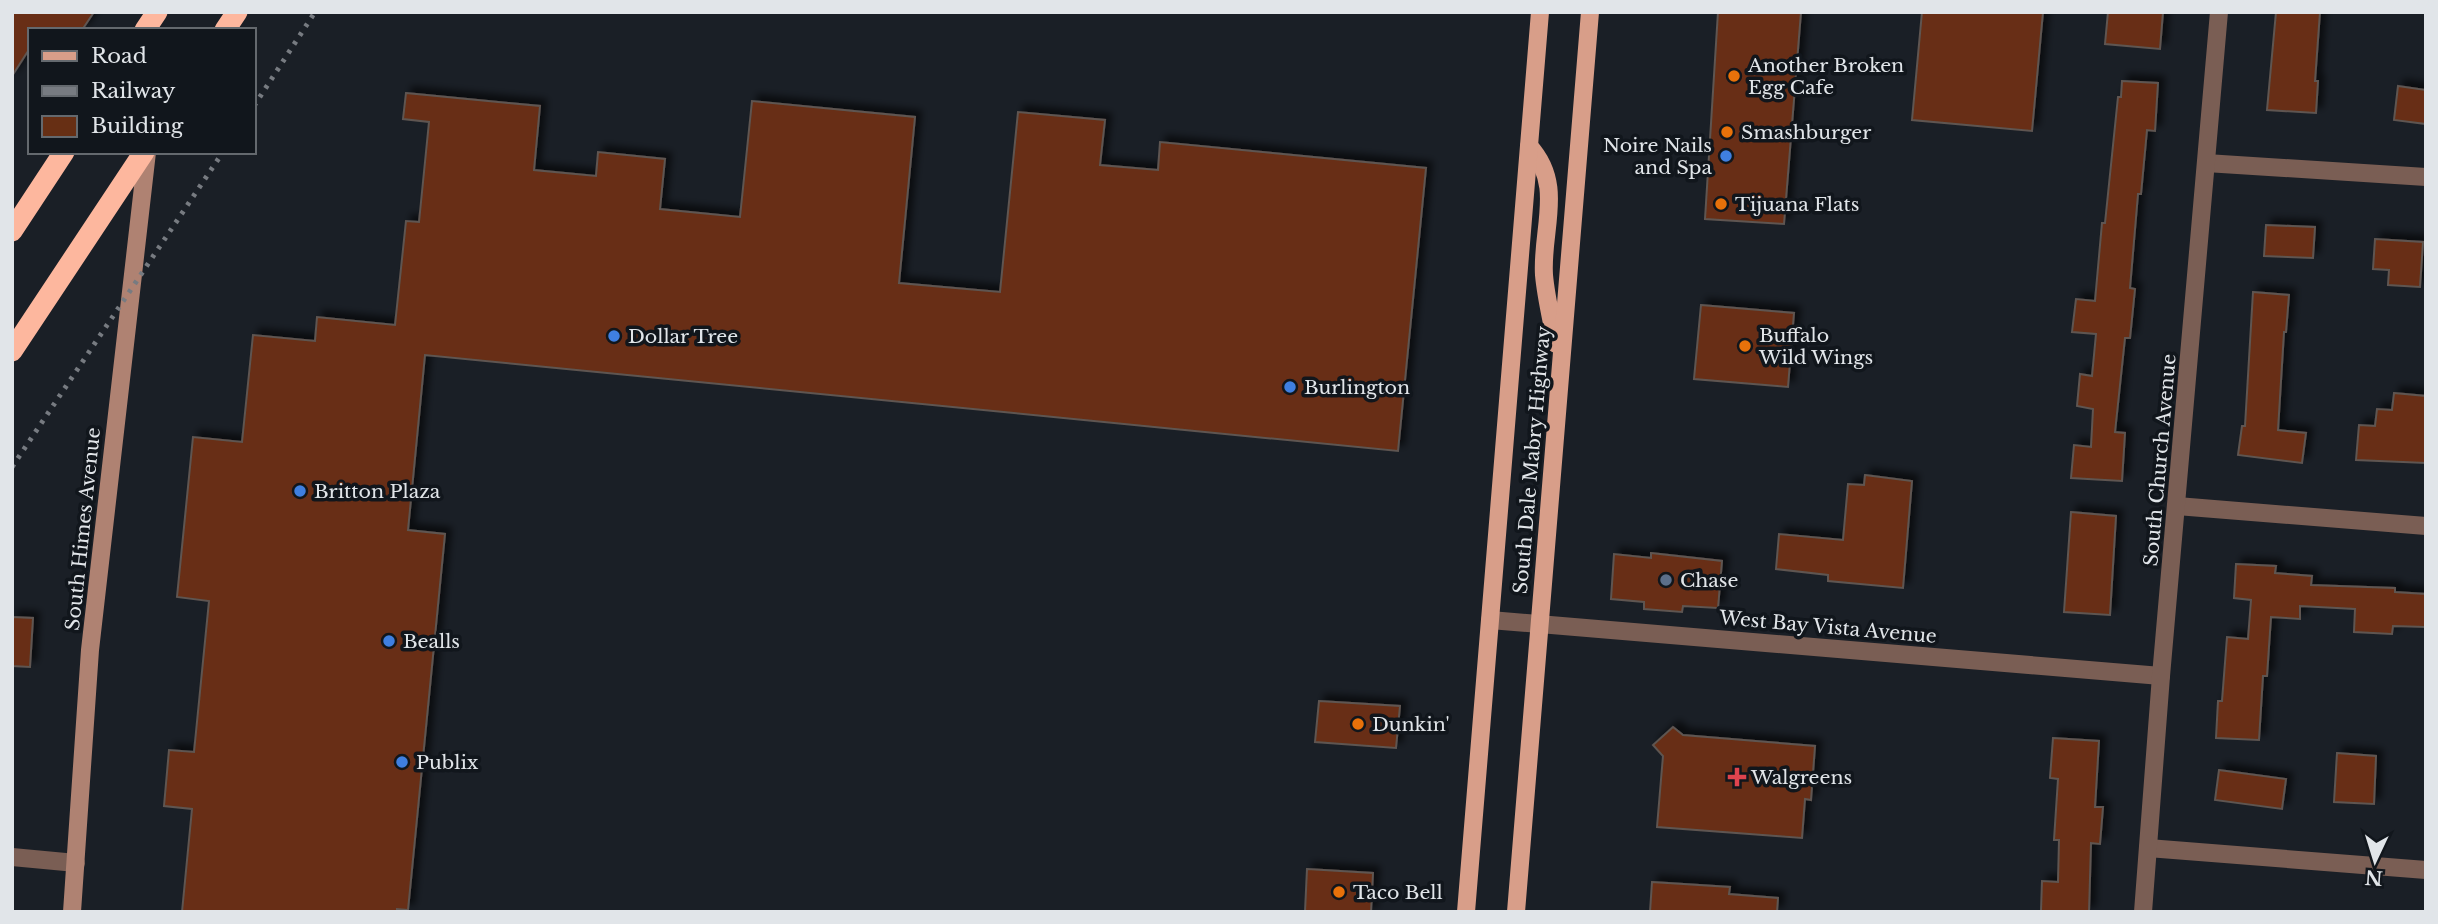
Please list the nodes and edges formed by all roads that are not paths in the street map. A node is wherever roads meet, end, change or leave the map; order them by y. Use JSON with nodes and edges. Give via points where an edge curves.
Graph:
{"nodes":[{"id":1,"x":157,"y":12,"type":"edge"},
{"id":2,"x":237,"y":12,"type":"edge"},
{"id":3,"x":1540,"y":12,"type":"edge"},
{"id":4,"x":1590,"y":12,"type":"edge"},
{"id":5,"x":2219,"y":12,"type":"edge"},
{"id":6,"x":146,"y":28,"type":"edge"},
{"id":7,"x":226,"y":28,"type":"edge"},
{"id":8,"x":1529,"y":146,"type":"junction"},
{"id":9,"x":144,"y":154,"type":"edge"},
{"id":10,"x":145,"y":154,"type":"edge"},
{"id":11,"x":59,"y":161,"type":"edge"},
{"id":12,"x":2206,"y":163,"type":"junction"},
{"id":13,"x":2426,"y":177,"type":"edge"},
{"id":14,"x":12,"y":231,"type":"edge"},
{"id":15,"x":12,"y":351,"type":"edge"},
{"id":16,"x":1560,"y":372,"type":"junction"},
{"id":17,"x":2177,"y":506,"type":"junction"},
{"id":18,"x":2426,"y":526,"type":"edge"},
{"id":19,"x":1490,"y":620,"type":"junction"},
{"id":20,"x":1539,"y":624,"type":"junction"},
{"id":21,"x":2161,"y":676,"type":"junction"},
{"id":22,"x":2148,"y":848,"type":"junction"},
{"id":23,"x":12,"y":857,"type":"edge"},
{"id":24,"x":76,"y":863,"type":"junction"},
{"id":25,"x":2426,"y":870,"type":"edge"},
{"id":26,"x":72,"y":912,"type":"edge"},
{"id":27,"x":1466,"y":912,"type":"edge"},
{"id":28,"x":1516,"y":912,"type":"edge"},
{"id":29,"x":2143,"y":912,"type":"edge"}],
"edges":[{"from":1,"to":6,"type":"highway"},
{"from":2,"to":7,"type":"highway"},
{"from":3,"to":8,"type":"main road","name":"South Dale Mabry Highway"},
{"from":4,"to":16,"type":"main road","name":"South Dale Mabry Highway"},
{"from":5,"to":12,"type":"street","name":"South Church Avenue"},
{"from":8,"to":16,"type":"main road","via":[[1540,158],[1550,190],[1544,274]]},
{"from":8,"to":19,"type":"main road","name":"South Dale Mabry Highway"},
{"from":9,"to":15,"type":"highway"},
{"from":10,"to":24,"type":"street","name":"South Himes Avenue","via":[[90,650]]},
{"from":11,"to":14,"type":"highway"},
{"from":12,"to":13,"type":"street"},
{"from":12,"to":17,"type":"street","name":"South Church Avenue"},
{"from":16,"to":20,"type":"main road","name":"South Dale Mabry Highway"},
{"from":17,"to":18,"type":"street"},
{"from":17,"to":21,"type":"street","name":"South Church Avenue"},
{"from":19,"to":20,"type":"street","name":"West Bay Vista Avenue"},
{"from":19,"to":27,"type":"main road","name":"South Dale Mabry Highway"},
{"from":20,"to":21,"type":"street","name":"West Bay Vista Avenue"},
{"from":20,"to":28,"type":"main road","name":"South Dale Mabry Highway"},
{"from":21,"to":22,"type":"street","name":"South Church Avenue"},
{"from":22,"to":25,"type":"street"},
{"from":22,"to":29,"type":"street","name":"South Church Avenue"},
{"from":23,"to":24,"type":"street"},
{"from":24,"to":26,"type":"street","name":"South Himes Avenue"}]}
